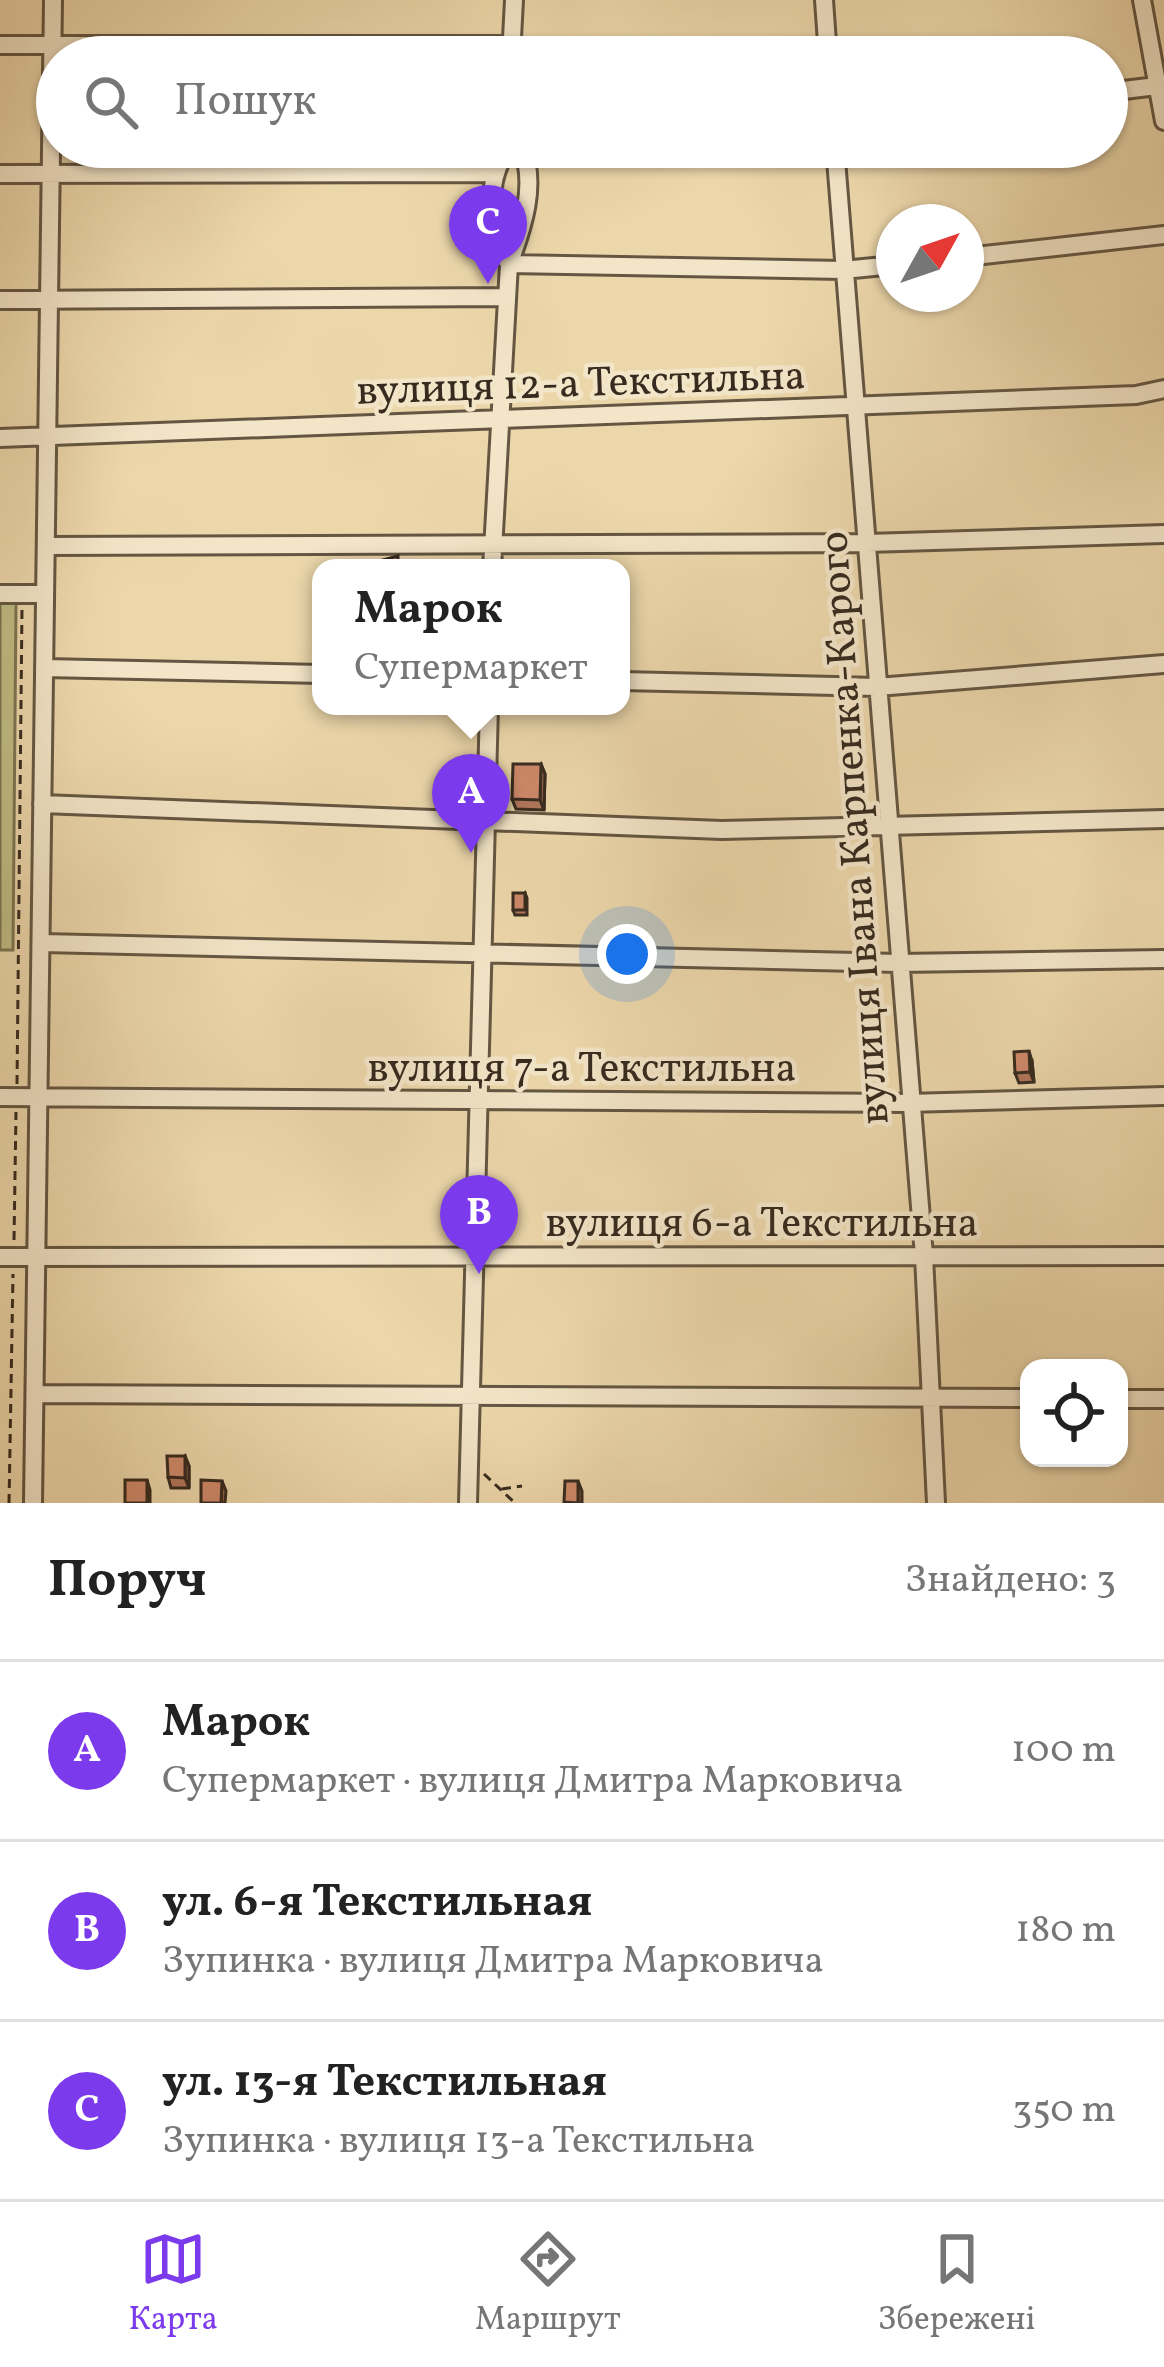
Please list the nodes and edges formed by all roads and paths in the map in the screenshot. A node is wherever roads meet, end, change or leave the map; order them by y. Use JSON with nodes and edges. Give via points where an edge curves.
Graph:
{"nodes":[{"id":1,"x":53,"y":0,"type":"edge"},
{"id":2,"x":514,"y":0,"type":"edge"},
{"id":3,"x":824,"y":0,"type":"edge"},
{"id":4,"x":1142,"y":0,"type":"edge"},
{"id":5,"x":52,"y":36,"type":"edge"},
{"id":6,"x":512,"y":36,"type":"edge"},
{"id":7,"x":827,"y":36,"type":"edge"},
{"id":8,"x":0,"y":45,"type":"edge"},
{"id":9,"x":36,"y":45,"type":"edge"},
{"id":10,"x":1157,"y":86,"type":"junction"},
{"id":11,"x":1128,"y":89,"type":"edge"},
{"id":12,"x":1164,"y":121,"type":"edge"},
{"id":13,"x":49,"y":168,"type":"edge"},
{"id":14,"x":498,"y":168,"type":"edge"},
{"id":15,"x":528,"y":168,"type":"edge"},
{"id":16,"x":836,"y":168,"type":"edge"},
{"id":17,"x":496,"y":172,"type":"junction"},
{"id":18,"x":0,"y":174,"type":"edge"},
{"id":19,"x":49,"y":174,"type":"junction"},
{"id":20,"x":1164,"y":235,"type":"edge"},
{"id":21,"x":984,"y":255,"type":"edge"},
{"id":22,"x":509,"y":264,"type":"junction"},
{"id":23,"x":876,"y":267,"type":"edge"},
{"id":24,"x":843,"y":270,"type":"junction"},
{"id":25,"x":503,"y":297,"type":"junction"},
{"id":26,"x":0,"y":300,"type":"edge"},
{"id":27,"x":47,"y":300,"type":"junction"},
{"id":28,"x":1164,"y":389,"type":"edge"},
{"id":29,"x":856,"y":406,"type":"junction"},
{"id":30,"x":498,"y":422,"type":"junction"},
{"id":31,"x":47,"y":437,"type":"junction"},
{"id":32,"x":0,"y":438,"type":"edge"},
{"id":33,"x":1164,"y":534,"type":"edge"},
{"id":34,"x":867,"y":543,"type":"junction"},
{"id":35,"x":46,"y":546,"type":"junction"},
{"id":36,"x":492,"y":546,"type":"junction"},
{"id":37,"x":492,"y":559,"type":"edge"},
{"id":38,"x":0,"y":594,"type":"edge"},
{"id":39,"x":22,"y":594,"type":"junction"},
{"id":40,"x":45,"y":594,"type":"junction"},
{"id":41,"x":1164,"y":664,"type":"edge"},
{"id":42,"x":44,"y":668,"type":"junction"},
{"id":43,"x":312,"y":674,"type":"edge"},
{"id":44,"x":630,"y":681,"type":"edge"},
{"id":45,"x":877,"y":687,"type":"junction"},
{"id":46,"x":489,"y":715,"type":"edge"},
{"id":47,"x":42,"y":804,"type":"junction"},
{"id":48,"x":1164,"y":819,"type":"edge"},
{"id":49,"x":486,"y":820,"type":"junction"},
{"id":50,"x":890,"y":830,"type":"junction"},
{"id":51,"x":43,"y":944,"type":"junction"},
{"id":52,"x":478,"y":956,"type":"junction"},
{"id":53,"x":1164,"y":959,"type":"edge"},
{"id":54,"x":898,"y":964,"type":"junction"},
{"id":55,"x":1164,"y":1096,"type":"edge"},
{"id":56,"x":8,"y":1097,"type":"edge"},
{"id":57,"x":39,"y":1097,"type":"junction"},
{"id":58,"x":477,"y":1102,"type":"junction"},
{"id":59,"x":908,"y":1103,"type":"junction"},
{"id":60,"x":924,"y":1256,"type":"junction"},
{"id":61,"x":1164,"y":1256,"type":"edge"},
{"id":62,"x":7,"y":1257,"type":"edge"},
{"id":63,"x":473,"y":1257,"type":"junction"},
{"id":64,"x":37,"y":1258,"type":"junction"},
{"id":65,"x":35,"y":1394,"type":"junction"},
{"id":66,"x":472,"y":1396,"type":"junction"},
{"id":67,"x":928,"y":1397,"type":"junction"},
{"id":68,"x":1020,"y":1398,"type":"edge"},
{"id":69,"x":1128,"y":1399,"type":"edge"},
{"id":70,"x":1164,"y":1399,"type":"edge"},
{"id":71,"x":470,"y":1461,"type":"junction"},
{"id":72,"x":522,"y":1486,"type":"dead end"},
{"id":73,"x":500,"y":1489,"type":"junction"},
{"id":74,"x":9,"y":1503,"type":"edge"},
{"id":75,"x":33,"y":1503,"type":"edge"},
{"id":76,"x":468,"y":1503,"type":"edge"},
{"id":77,"x":515,"y":1503,"type":"edge"},
{"id":78,"x":936,"y":1503,"type":"edge"}],
"edges":[{"from":1,"to":5,"type":"street"},
{"from":2,"to":6,"type":"street"},
{"from":3,"to":7,"type":"street"},
{"from":4,"to":10,"type":"street"},
{"from":8,"to":9,"type":"street"},
{"from":10,"to":11,"type":"street"},
{"from":10,"to":12,"type":"street"},
{"from":13,"to":19,"type":"street"},
{"from":14,"to":17,"type":"street"},
{"from":15,"to":22,"type":"street","via":[[525,222]]},
{"from":16,"to":24,"type":"street","name":"вулиця Івана Карпенка-Карого"},
{"from":17,"to":19,"type":"street"},
{"from":17,"to":22,"type":"street","via":[[495,242]]},
{"from":18,"to":19,"type":"street"},
{"from":19,"to":27,"type":"street"},
{"from":20,"to":21,"type":"street"},
{"from":22,"to":24,"type":"street"},
{"from":22,"to":25,"type":"street"},
{"from":23,"to":24,"type":"street"},
{"from":24,"to":29,"type":"street","name":"вулиця Івана Карпенка-Карого"},
{"from":25,"to":27,"type":"street"},
{"from":25,"to":30,"type":"street"},
{"from":26,"to":27,"type":"street"},
{"from":27,"to":31,"type":"street"},
{"from":28,"to":29,"type":"street","name":"вулиця 12-а Текстильна"},
{"from":29,"to":30,"type":"street","name":"вулиця 12-а Текстильна"},
{"from":29,"to":34,"type":"street","name":"вулиця Івана Карпенка-Карого"},
{"from":30,"to":31,"type":"street","name":"вулиця 12-а Текстильна"},
{"from":30,"to":36,"type":"street"},
{"from":31,"to":32,"type":"street","name":"вулиця 12-а Текстильна"},
{"from":31,"to":35,"type":"street"},
{"from":33,"to":34,"type":"street"},
{"from":34,"to":36,"type":"street"},
{"from":34,"to":45,"type":"street","name":"вулиця Івана Карпенка-Карого"},
{"from":35,"to":36,"type":"street"},
{"from":35,"to":40,"type":"street"},
{"from":36,"to":37,"type":"street"},
{"from":38,"to":39,"type":"street"},
{"from":39,"to":40,"type":"street"},
{"from":39,"to":56,"type":"path"},
{"from":40,"to":42,"type":"street"},
{"from":41,"to":45,"type":"street"},
{"from":42,"to":43,"type":"street"},
{"from":42,"to":47,"type":"street"},
{"from":44,"to":45,"type":"street"},
{"from":45,"to":50,"type":"street","name":"вулиця Івана Карпенка-Карого"},
{"from":46,"to":49,"type":"street"},
{"from":47,"to":49,"type":"street"},
{"from":47,"to":51,"type":"street"},
{"from":48,"to":50,"type":"street"},
{"from":49,"to":50,"type":"street"},
{"from":49,"to":52,"type":"street"},
{"from":50,"to":54,"type":"street","name":"вулиця Івана Карпенка-Карого"},
{"from":51,"to":52,"type":"street"},
{"from":51,"to":57,"type":"street"},
{"from":52,"to":54,"type":"street"},
{"from":52,"to":58,"type":"street"},
{"from":53,"to":54,"type":"street"},
{"from":54,"to":59,"type":"street","name":"вулиця Івана Карпенка-Карого"},
{"from":55,"to":59,"type":"street","name":"вулиця 7-а Текстильна"},
{"from":56,"to":57,"type":"street","name":"вулиця 7-а Текстильна"},
{"from":56,"to":62,"type":"path"},
{"from":57,"to":58,"type":"street","name":"вулиця 7-а Текстильна"},
{"from":57,"to":64,"type":"street"},
{"from":58,"to":59,"type":"street","name":"вулиця 7-а Текстильна"},
{"from":58,"to":63,"type":"street"},
{"from":59,"to":60,"type":"street","name":"вулиця Івана Карпенка-Карого"},
{"from":60,"to":61,"type":"street","name":"вулиця 6-а Текстильна"},
{"from":60,"to":63,"type":"street","name":"вулиця 6-а Текстильна"},
{"from":60,"to":67,"type":"street","name":"вулиця Івана Карпенка-Карого"},
{"from":62,"to":64,"type":"street","name":"вулиця 6-а Текстильна"},
{"from":62,"to":74,"type":"path"},
{"from":63,"to":64,"type":"street","name":"вулиця 6-а Текстильна"},
{"from":63,"to":66,"type":"street"},
{"from":64,"to":65,"type":"street"},
{"from":65,"to":66,"type":"street"},
{"from":65,"to":75,"type":"street"},
{"from":66,"to":67,"type":"street"},
{"from":66,"to":71,"type":"street"},
{"from":67,"to":68,"type":"street"},
{"from":67,"to":78,"type":"street","name":"вулиця Івана Карпенка-Карого"},
{"from":69,"to":70,"type":"street"},
{"from":71,"to":73,"type":"path"},
{"from":71,"to":76,"type":"street"},
{"from":72,"to":73,"type":"path"},
{"from":73,"to":77,"type":"path"}]}
